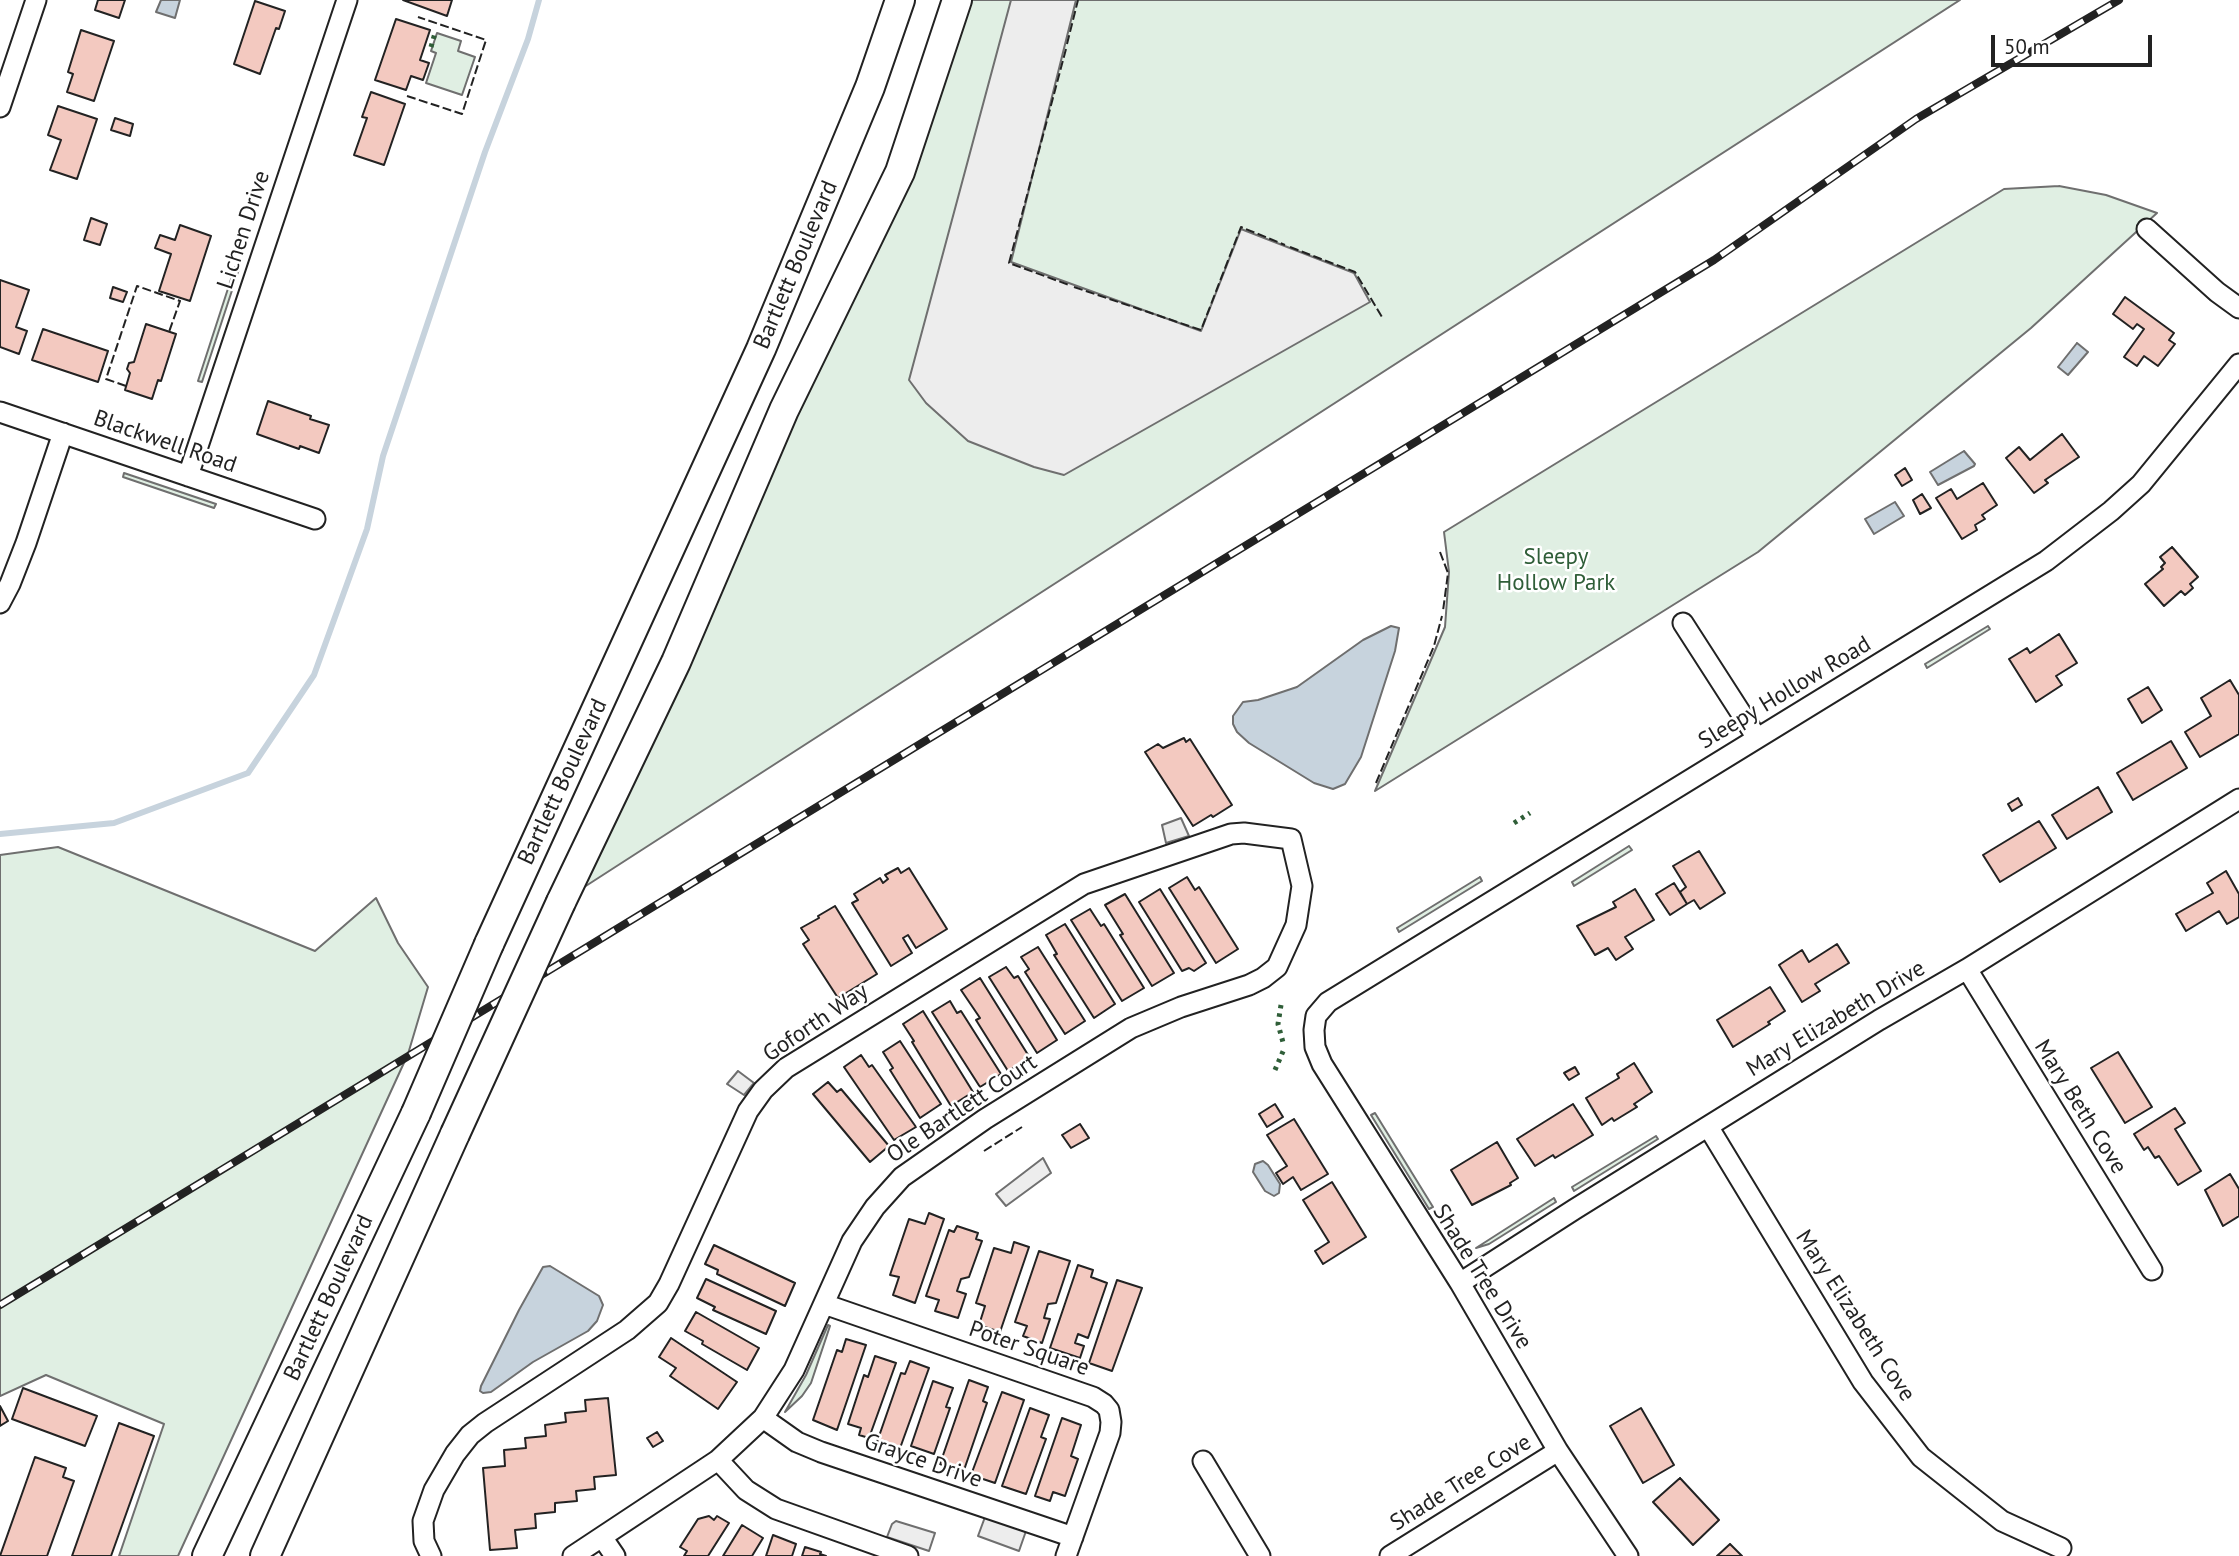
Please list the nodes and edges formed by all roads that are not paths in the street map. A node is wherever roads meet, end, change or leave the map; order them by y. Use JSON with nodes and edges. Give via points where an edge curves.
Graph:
{"nodes":[{"id":1,"x":36,"y":0,"type":"edge"},
{"id":2,"x":347,"y":0,"type":"edge"},
{"id":3,"x":901,"y":0,"type":"edge"},
{"id":4,"x":957,"y":0,"type":"edge"},
{"id":5,"x":0,"y":107,"type":"edge"},
{"id":6,"x":2147,"y":229,"type":"dead end"},
{"id":7,"x":2239,"y":308,"type":"edge"},
{"id":8,"x":2239,"y":364,"type":"edge"},
{"id":9,"x":0,"y":412,"type":"edge"},
{"id":10,"x":62,"y":433,"type":"junction"},
{"id":11,"x":187,"y":475,"type":"junction"},
{"id":12,"x":315,"y":519,"type":"dead end"},
{"id":13,"x":0,"y":603,"type":"edge"},
{"id":14,"x":1683,"y":622,"type":"dead end"},
{"id":15,"x":1757,"y":738,"type":"junction"},
{"id":16,"x":2239,"y":799,"type":"edge"},
{"id":17,"x":1291,"y":839,"type":"joint"},
{"id":18,"x":1967,"y":969,"type":"junction"},
{"id":19,"x":1316,"y":1016,"type":"joint"},
{"id":20,"x":1709,"y":1128,"type":"junction"},
{"id":21,"x":2152,"y":1270,"type":"dead end"},
{"id":22,"x":1460,"y":1283,"type":"junction"},
{"id":23,"x":824,"y":1304,"type":"junction"},
{"id":24,"x":763,"y":1418,"type":"junction"},
{"id":25,"x":1558,"y":1451,"type":"junction"},
{"id":26,"x":718,"y":1460,"type":"junction"},
{"id":27,"x":1203,"y":1461,"type":"dead end"},
{"id":28,"x":602,"y":1537,"type":"junction"},
{"id":29,"x":1073,"y":1537,"type":"junction"},
{"id":30,"x":2061,"y":1548,"type":"dead end"},
{"id":31,"x":207,"y":1556,"type":"edge"},
{"id":32,"x":265,"y":1556,"type":"edge"},
{"id":33,"x":431,"y":1556,"type":"edge"},
{"id":34,"x":573,"y":1556,"type":"edge"},
{"id":35,"x":615,"y":1556,"type":"edge"},
{"id":36,"x":908,"y":1556,"type":"edge"},
{"id":37,"x":1066,"y":1556,"type":"edge"},
{"id":38,"x":1260,"y":1556,"type":"edge"},
{"id":39,"x":1390,"y":1556,"type":"edge"},
{"id":40,"x":1629,"y":1556,"type":"edge"}],
"edges":[{"from":1,"to":5,"type":"street"},
{"from":2,"to":11,"type":"street","name":"Lichen Drive"},
{"from":3,"to":31,"type":"main road","name":"Bartlett Boulevard","bridge":true,"via":[[870,87],[761,349],[416,1113]]},
{"from":4,"to":32,"type":"main road","name":"Bartlett Boulevard","bridge":true,"via":[[900,172],[784,410],[676,662],[561,902]]},
{"from":6,"to":7,"type":"street"},
{"from":8,"to":15,"type":"street","name":"Sleepy Hollow Road","via":[[2141,484],[2046,561]]},
{"from":9,"to":10,"type":"street","name":"Blackwell Road"},
{"from":10,"to":11,"type":"street","name":"Blackwell Road"},
{"from":10,"to":13,"type":"street","via":[[22,553]]},
{"from":11,"to":12,"type":"street","name":"Blackwell Road"},
{"from":14,"to":15,"type":"street"},
{"from":15,"to":19,"type":"street","name":"Sleepy Hollow Road","via":[[1328,1002]]},
{"from":16,"to":18,"type":"street","name":"Mary Elizabeth Drive"},
{"from":17,"to":23,"type":"street","name":"Ole Bartlett Court","via":[[1302,886],[1296,925],[1277,967],[1249,985],[1131,1028],[915,1166],[864,1221]]},
{"from":17,"to":33,"type":"street","name":"Goforth Way","via":[[1231,834],[1084,884],[786,1068],[748,1111],[658,1303],[627,1330],[485,1423],[455,1454],[423,1521]]},
{"from":18,"to":20,"type":"street","name":"Mary Elizabeth Drive"},
{"from":18,"to":21,"type":"street","name":"Mary Beth Cove"},
{"from":19,"to":22,"type":"street","name":"Shade Tree Drive","via":[[1315,1047],[1322,1064]]},
{"from":20,"to":22,"type":"street","name":"Mary Elizabeth Drive"},
{"from":20,"to":30,"type":"street","name":"Mary Elizabeth Cove","via":[[1863,1382],[1921,1457],[2002,1521]]},
{"from":22,"to":25,"type":"street","name":"Shade Tree Drive"},
{"from":23,"to":24,"type":"street","name":"Ole Bartlett Court","via":[[794,1370]]},
{"from":23,"to":29,"type":"street","name":"Poter Square","via":[[1104,1404],[1110,1433]]},
{"from":24,"to":26,"type":"street","name":"Ole Bartlett Court"},
{"from":24,"to":29,"type":"street","name":"Grayce Drive","via":[[797,1442],[821,1452]]},
{"from":25,"to":39,"type":"street","name":"Shade Tree Cove"},
{"from":25,"to":40,"type":"street","name":"Shade Tree Drive"},
{"from":26,"to":28,"type":"street","name":"Ole Bartlett Court"},
{"from":26,"to":36,"type":"street","via":[[746,1490],[776,1509]]},
{"from":27,"to":38,"type":"street"},
{"from":28,"to":34,"type":"street","name":"Ole Bartlett Court"},
{"from":28,"to":35,"type":"street"},
{"from":29,"to":37,"type":"street","name":"Poter Square"}]}
